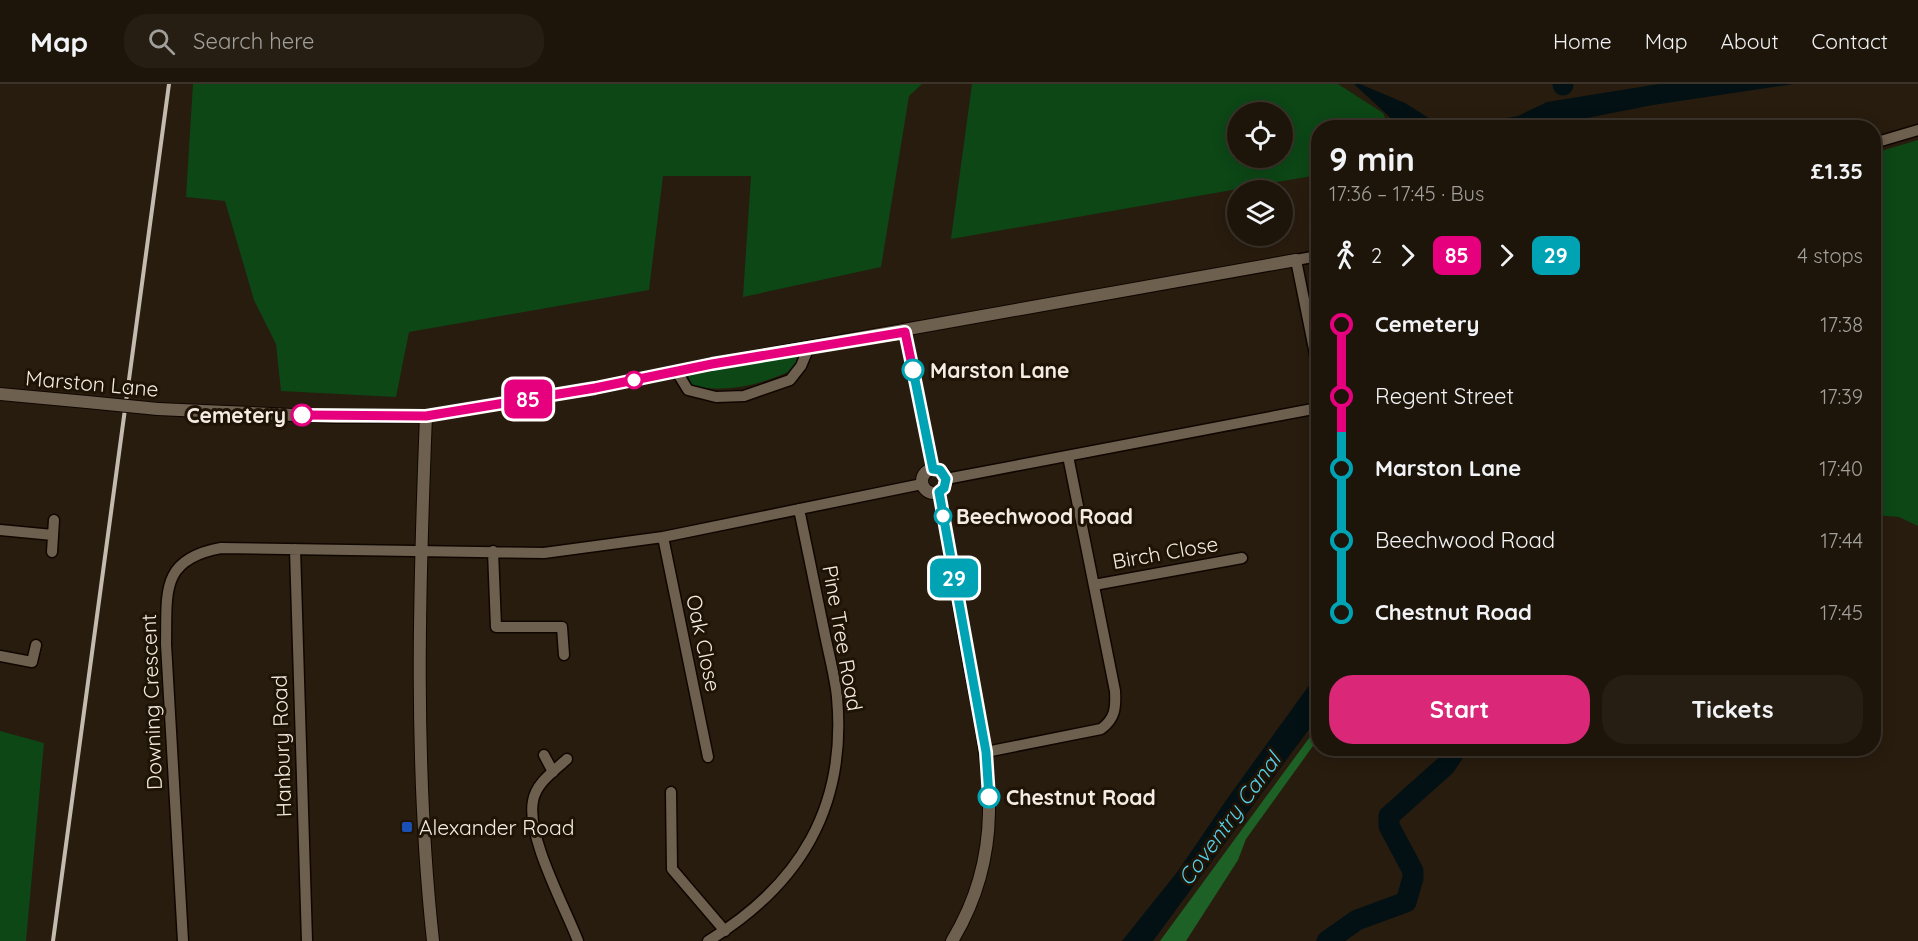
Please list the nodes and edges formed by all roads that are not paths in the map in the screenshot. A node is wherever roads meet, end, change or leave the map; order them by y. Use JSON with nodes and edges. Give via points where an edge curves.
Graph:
{"nodes":[{"id":1,"x":1918,"y":130,"type":"edge"},
{"id":2,"x":1881,"y":142,"type":"edge"},
{"id":3,"x":1311,"y":257,"type":"edge"},
{"id":4,"x":1296,"y":260,"type":"junction"},
{"id":5,"x":905,"y":332,"type":"junction"},
{"id":6,"x":1311,"y":334,"type":"edge"},
{"id":7,"x":809,"y":347,"type":"junction"},
{"id":8,"x":677,"y":372,"type":"junction"},
{"id":9,"x":0,"y":394,"type":"edge"},
{"id":10,"x":1311,"y":409,"type":"edge"},
{"id":11,"x":426,"y":416,"type":"junction"},
{"id":12,"x":1068,"y":456,"type":"junction"},
{"id":13,"x":933,"y":469,"type":"junction"},
{"id":14,"x":946,"y":479,"type":"junction"},
{"id":15,"x":922,"y":484,"type":"junction"},
{"id":16,"x":939,"y":492,"type":"junction"},
{"id":17,"x":799,"y":509,"type":"junction"},
{"id":18,"x":54,"y":520,"type":"dead end"},
{"id":19,"x":0,"y":530,"type":"edge"},
{"id":20,"x":53,"y":534,"type":"junction"},
{"id":21,"x":663,"y":537,"type":"junction"},
{"id":22,"x":294,"y":549,"type":"junction"},
{"id":23,"x":421,"y":551,"type":"junction"},
{"id":24,"x":493,"y":551,"type":"junction"},
{"id":25,"x":52,"y":552,"type":"dead end"},
{"id":26,"x":1242,"y":558,"type":"dead end"},
{"id":27,"x":1094,"y":585,"type":"junction"},
{"id":28,"x":36,"y":645,"type":"dead end"},
{"id":29,"x":564,"y":655,"type":"dead end"},
{"id":30,"x":0,"y":656,"type":"edge"},
{"id":31,"x":986,"y":752,"type":"junction"},
{"id":32,"x":544,"y":755,"type":"dead end"},
{"id":33,"x":708,"y":757,"type":"dead end"},
{"id":34,"x":567,"y":759,"type":"dead end"},
{"id":35,"x":553,"y":772,"type":"junction"},
{"id":36,"x":671,"y":792,"type":"dead end"},
{"id":37,"x":725,"y":931,"type":"junction"},
{"id":38,"x":183,"y":941,"type":"edge"},
{"id":39,"x":307,"y":941,"type":"edge"},
{"id":40,"x":433,"y":941,"type":"edge"},
{"id":41,"x":578,"y":941,"type":"edge"},
{"id":42,"x":708,"y":941,"type":"edge"},
{"id":43,"x":952,"y":941,"type":"edge"}],
"edges":[{"from":1,"to":2,"type":"street"},
{"from":3,"to":4,"type":"street","name":"Marston Lane"},
{"from":4,"to":5,"type":"street","name":"Marston Lane"},
{"from":4,"to":6,"type":"street"},
{"from":5,"to":7,"type":"street","name":"Marston Lane"},
{"from":5,"to":13,"type":"street"},
{"from":7,"to":8,"type":"street","name":"Marston Lane"},
{"from":7,"to":8,"type":"street","via":[[790,380],[744,396],[716,397],[688,390]]},
{"from":8,"to":11,"type":"street","name":"Marston Lane"},
{"from":9,"to":11,"type":"street","name":"Marston Lane","bridge":true,"via":[[158,409],[336,417]]},
{"from":10,"to":12,"type":"street"},
{"from":11,"to":23,"type":"street"},
{"from":12,"to":14,"type":"street"},
{"from":12,"to":27,"type":"street"},
{"from":13,"to":14,"type":"street","via":[[940,470]]},
{"from":13,"to":15,"type":"street","via":[[925,472]]},
{"from":14,"to":16,"type":"street"},
{"from":15,"to":16,"type":"street","via":[[928,492]]},
{"from":15,"to":17,"type":"street"},
{"from":16,"to":31,"type":"street"},
{"from":17,"to":21,"type":"street"},
{"from":17,"to":37,"type":"street","name":"Pine Tree Road","via":[[837,697],[834,773],[816,834],[794,866],[763,903]]},
{"from":18,"to":20,"type":"street"},
{"from":19,"to":20,"type":"street"},
{"from":20,"to":25,"type":"street"},
{"from":21,"to":24,"type":"street","via":[[544,553]]},
{"from":21,"to":33,"type":"street","name":"Oak Close"},
{"from":22,"to":23,"type":"street","name":"Downing Crescent"},
{"from":22,"to":38,"type":"street","name":"Downing Crescent","via":[[221,548],[197,552],[174,572],[167,596],[166,644]]},
{"from":22,"to":39,"type":"street","name":"Hanbury Road"},
{"from":23,"to":24,"type":"street"},
{"from":23,"to":40,"type":"street","via":[[422,790]]},
{"from":24,"to":29,"type":"street","via":[[496,627],[562,627]]},
{"from":26,"to":27,"type":"street","name":"Birch Close"},
{"from":27,"to":31,"type":"street","via":[[1116,691],[1116,708],[1110,722],[1101,729],[1078,735]]},
{"from":28,"to":30,"type":"street","via":[[32,662]]},
{"from":31,"to":43,"type":"street","via":[[990,807],[986,854],[970,907]]},
{"from":32,"to":35,"type":"street"},
{"from":34,"to":35,"type":"street"},
{"from":35,"to":41,"type":"street","via":[[540,783],[533,801],[533,816],[543,857]]},
{"from":36,"to":37,"type":"street","via":[[672,868]]},
{"from":37,"to":42,"type":"street","name":"Pine Tree Road"}]}
